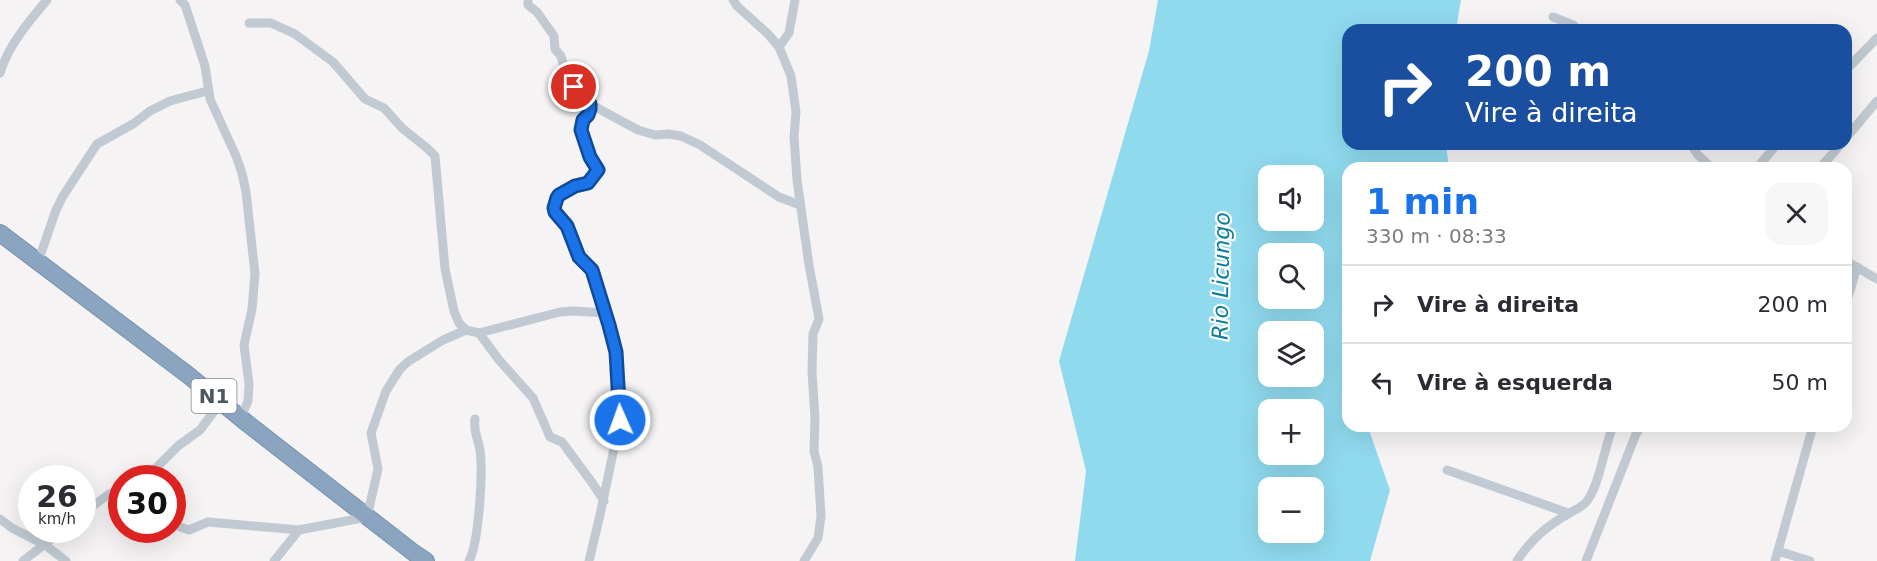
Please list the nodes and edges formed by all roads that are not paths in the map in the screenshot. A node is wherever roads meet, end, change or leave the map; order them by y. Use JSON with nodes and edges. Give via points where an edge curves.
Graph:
{"nodes":[{"id":1,"x":47,"y":0,"type":"edge"},
{"id":2,"x":180,"y":0,"type":"edge"},
{"id":3,"x":528,"y":0,"type":"edge"},
{"id":4,"x":733,"y":0,"type":"edge"},
{"id":5,"x":795,"y":0,"type":"edge"},
{"id":6,"x":1553,"y":17,"type":"dead end"},
{"id":7,"x":249,"y":23,"type":"dead end"},
{"id":8,"x":1570,"y":24,"type":"edge"},
{"id":9,"x":1877,"y":38,"type":"edge"},
{"id":10,"x":779,"y":47,"type":"junction"},
{"id":11,"x":1852,"y":64,"type":"edge"},
{"id":12,"x":0,"y":72,"type":"edge"},
{"id":13,"x":207,"y":91,"type":"junction"},
{"id":14,"x":1877,"y":101,"type":"edge"},
{"id":15,"x":590,"y":104,"type":"junction"},
{"id":16,"x":1852,"y":131,"type":"edge"},
{"id":17,"x":1695,"y":150,"type":"edge"},
{"id":18,"x":1772,"y":150,"type":"edge"},
{"id":19,"x":1836,"y":150,"type":"edge"},
{"id":20,"x":1706,"y":162,"type":"edge"},
{"id":21,"x":1763,"y":162,"type":"edge"},
{"id":22,"x":1825,"y":162,"type":"edge"},
{"id":23,"x":800,"y":205,"type":"junction"},
{"id":24,"x":0,"y":233,"type":"edge"},
{"id":25,"x":38,"y":262,"type":"junction"},
{"id":26,"x":1852,"y":264,"type":"edge"},
{"id":27,"x":1857,"y":267,"type":"junction"},
{"id":28,"x":1877,"y":279,"type":"edge"},
{"id":29,"x":1852,"y":284,"type":"edge"},
{"id":30,"x":605,"y":314,"type":"junction"},
{"id":31,"x":465,"y":330,"type":"junction"},
{"id":32,"x":478,"y":333,"type":"junction"},
{"id":33,"x":221,"y":402,"type":"junction"},
{"id":34,"x":241,"y":417,"type":"junction"},
{"id":35,"x":475,"y":419,"type":"dead end"},
{"id":36,"x":1610,"y":432,"type":"edge"},
{"id":37,"x":1637,"y":432,"type":"edge"},
{"id":38,"x":1811,"y":432,"type":"edge"},
{"id":39,"x":159,"y":465,"type":"edge"},
{"id":40,"x":1447,"y":470,"type":"dead end"},
{"id":41,"x":604,"y":501,"type":"junction"},
{"id":42,"x":1568,"y":513,"type":"junction"},
{"id":43,"x":367,"y":517,"type":"junction"},
{"id":44,"x":0,"y":519,"type":"edge"},
{"id":45,"x":186,"y":529,"type":"edge"},
{"id":46,"x":299,"y":530,"type":"junction"},
{"id":47,"x":47,"y":543,"type":"edge"},
{"id":48,"x":45,"y":545,"type":"junction"},
{"id":49,"x":1777,"y":556,"type":"edge"},
{"id":50,"x":22,"y":561,"type":"edge"},
{"id":51,"x":66,"y":561,"type":"edge"},
{"id":52,"x":274,"y":561,"type":"edge"},
{"id":53,"x":426,"y":561,"type":"edge"},
{"id":54,"x":469,"y":561,"type":"edge"},
{"id":55,"x":589,"y":561,"type":"edge"},
{"id":56,"x":804,"y":561,"type":"edge"},
{"id":57,"x":1517,"y":561,"type":"edge"},
{"id":58,"x":1586,"y":561,"type":"edge"},
{"id":59,"x":1810,"y":561,"type":"edge"}],
"edges":[{"from":1,"to":12,"type":"street","via":[[12,46]]},
{"from":2,"to":13,"type":"street","via":[[199,45]]},
{"from":3,"to":15,"type":"street","via":[[554,36],[566,80]]},
{"from":4,"to":10,"type":"street"},
{"from":5,"to":10,"type":"street","via":[[789,33]]},
{"from":6,"to":8,"type":"street"},
{"from":7,"to":31,"type":"street","via":[[271,23],[295,34],[333,62],[364,99],[384,108],[435,156],[444,269],[454,311]]},
{"from":9,"to":11,"type":"street"},
{"from":10,"to":23,"type":"street","via":[[791,76],[796,112],[794,137]]},
{"from":13,"to":25,"type":"street","via":[[170,101],[97,144],[56,210]]},
{"from":13,"to":34,"type":"street","via":[[242,173],[250,224],[255,274],[244,345],[248,401]]},
{"from":14,"to":16,"type":"street"},
{"from":15,"to":23,"type":"street","via":[[638,130],[681,136],[700,145],[779,197]]},
{"from":15,"to":30,"type":"street","via":[[581,130],[598,170],[588,183],[559,195],[554,208],[567,226],[579,257],[592,270]]},
{"from":17,"to":20,"type":"street"},
{"from":18,"to":21,"type":"street"},
{"from":19,"to":22,"type":"street"},
{"from":23,"to":56,"type":"street","via":[[819,319],[813,334],[812,371],[821,516],[818,538]]},
{"from":24,"to":25,"type":"highway","number":"N1"},
{"from":25,"to":33,"type":"highway","number":"N1"},
{"from":26,"to":27,"type":"street"},
{"from":27,"to":28,"type":"street"},
{"from":27,"to":29,"type":"street"},
{"from":30,"to":32,"type":"street","via":[[573,310]]},
{"from":30,"to":41,"type":"street","via":[[616,352],[620,412]]},
{"from":31,"to":32,"type":"street"},
{"from":31,"to":43,"type":"street","via":[[409,361],[386,391],[371,433],[378,470]]},
{"from":32,"to":41,"type":"street","via":[[533,398],[550,437],[562,442]]},
{"from":33,"to":34,"type":"highway","number":"N1"},
{"from":33,"to":39,"type":"street","via":[[200,430]]},
{"from":34,"to":43,"type":"highway","number":"N1"},
{"from":35,"to":54,"type":"street","via":[[480,475],[473,555]]},
{"from":36,"to":42,"type":"street","via":[[1593,490],[1580,508]]},
{"from":37,"to":58,"type":"street"},
{"from":38,"to":49,"type":"street"},
{"from":40,"to":42,"type":"street"},
{"from":41,"to":55,"type":"street"},
{"from":42,"to":57,"type":"street"},
{"from":43,"to":46,"type":"street"},
{"from":43,"to":53,"type":"highway","number":"N1"},
{"from":44,"to":48,"type":"street"},
{"from":45,"to":46,"type":"street","via":[[208,522]]},
{"from":46,"to":52,"type":"street"},
{"from":47,"to":48,"type":"street"},
{"from":48,"to":50,"type":"street"},
{"from":48,"to":51,"type":"street"},
{"from":49,"to":59,"type":"street"}]}
